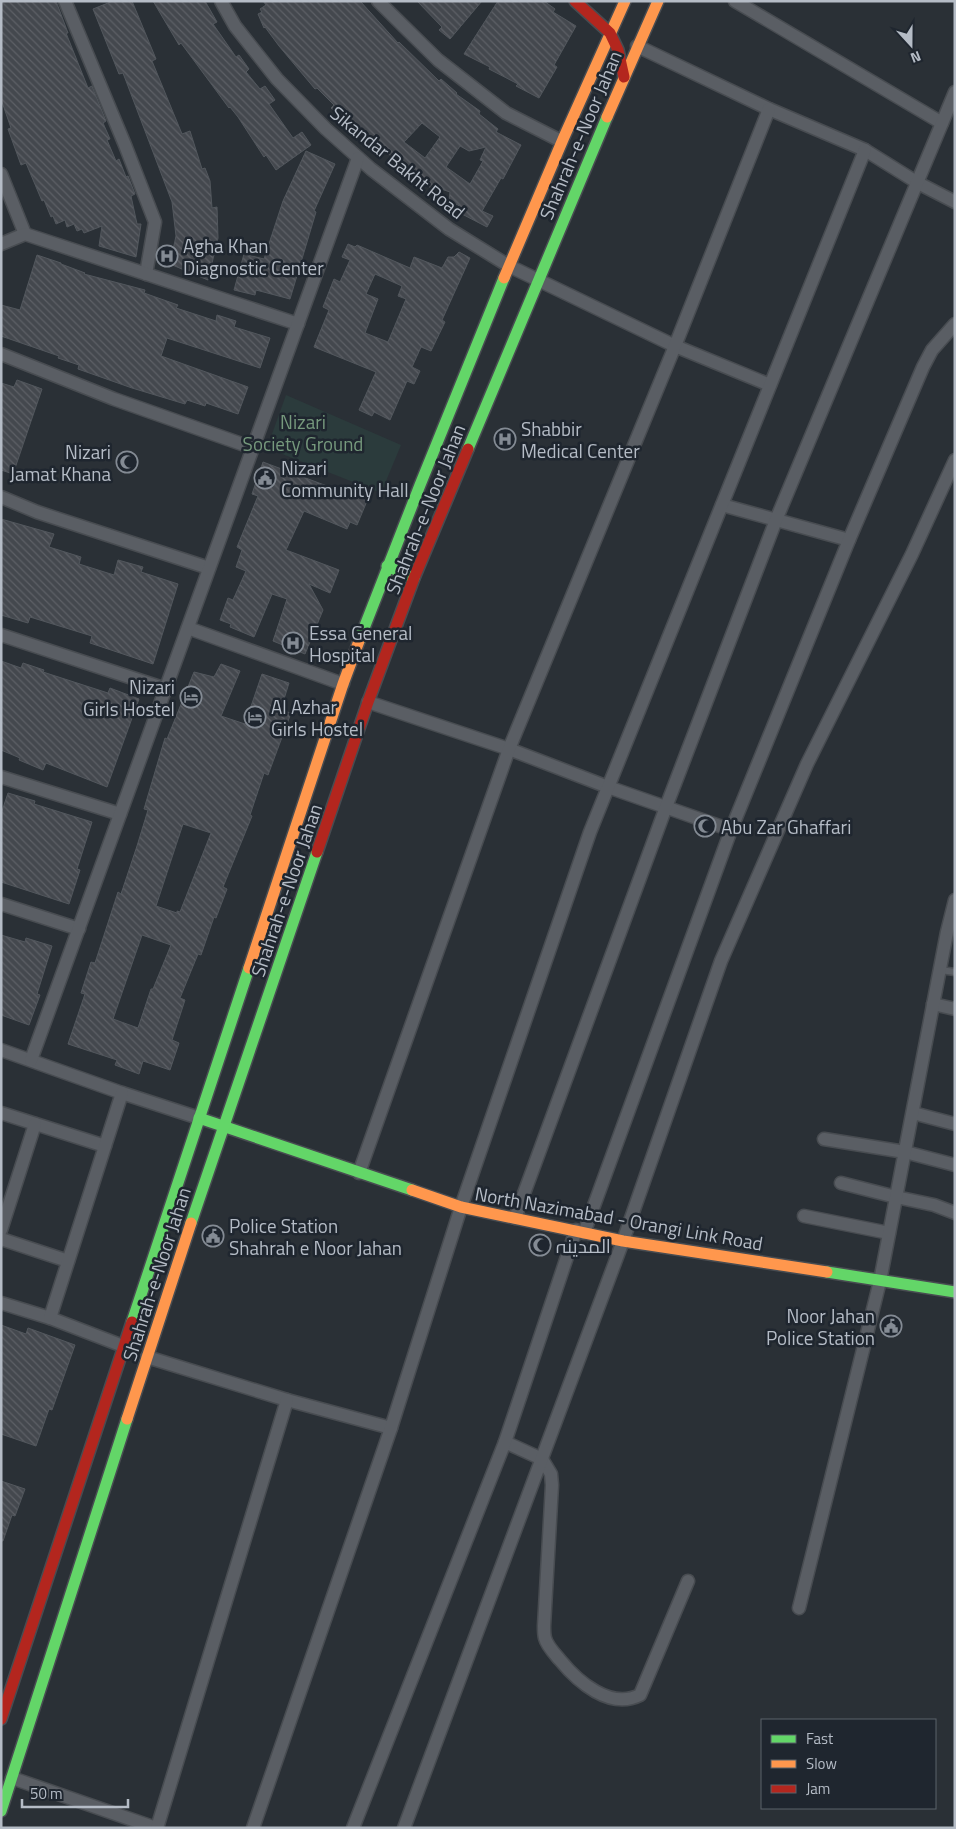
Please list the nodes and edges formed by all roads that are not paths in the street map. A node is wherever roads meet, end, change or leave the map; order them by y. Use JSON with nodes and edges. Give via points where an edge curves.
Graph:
{"nodes":[{"id":1,"x":65,"y":1,"type":"edge"},
{"id":2,"x":221,"y":1,"type":"edge"},
{"id":3,"x":378,"y":1,"type":"edge"},
{"id":4,"x":575,"y":1,"type":"edge"},
{"id":5,"x":625,"y":1,"type":"edge"},
{"id":6,"x":658,"y":1,"type":"edge"},
{"id":7,"x":736,"y":1,"type":"edge"},
{"id":8,"x":610,"y":32,"type":"junction"},
{"id":9,"x":637,"y":46,"type":"junction"},
{"id":10,"x":624,"y":77,"type":"junction"},
{"id":11,"x":955,"y":92,"type":"edge"},
{"id":12,"x":769,"y":109,"type":"junction"},
{"id":13,"x":942,"y":123,"type":"junction"},
{"id":14,"x":561,"y":140,"type":"junction"},
{"id":15,"x":865,"y":150,"type":"junction"},
{"id":16,"x":358,"y":158,"type":"junction"},
{"id":17,"x":1,"y":174,"type":"edge"},
{"id":18,"x":918,"y":182,"type":"junction"},
{"id":19,"x":955,"y":202,"type":"edge"},
{"id":20,"x":25,"y":234,"type":"junction"},
{"id":21,"x":1,"y":244,"type":"edge"},
{"id":22,"x":509,"y":266,"type":"junction"},
{"id":23,"x":146,"y":274,"type":"junction"},
{"id":24,"x":538,"y":280,"type":"junction"},
{"id":25,"x":298,"y":324,"type":"junction"},
{"id":26,"x":955,"y":324,"type":"edge"},
{"id":27,"x":675,"y":346,"type":"junction"},
{"id":28,"x":1,"y":354,"type":"edge"},
{"id":29,"x":770,"y":385,"type":"junction"},
{"id":30,"x":253,"y":448,"type":"junction"},
{"id":31,"x":955,"y":460,"type":"edge"},
{"id":32,"x":1,"y":497,"type":"edge"},
{"id":33,"x":722,"y":505,"type":"junction"},
{"id":34,"x":776,"y":520,"type":"junction"},
{"id":35,"x":849,"y":540,"type":"junction"},
{"id":36,"x":387,"y":566,"type":"junction"},
{"id":37,"x":209,"y":568,"type":"junction"},
{"id":38,"x":414,"y":578,"type":"junction"},
{"id":39,"x":188,"y":628,"type":"junction"},
{"id":40,"x":1,"y":635,"type":"edge"},
{"id":41,"x":343,"y":684,"type":"junction"},
{"id":42,"x":166,"y":689,"type":"junction"},
{"id":43,"x":368,"y":702,"type":"junction"},
{"id":44,"x":509,"y":749,"type":"junction"},
{"id":45,"x":1,"y":777,"type":"edge"},
{"id":46,"x":608,"y":787,"type":"junction"},
{"id":47,"x":666,"y":807,"type":"junction"},
{"id":48,"x":120,"y":814,"type":"junction"},
{"id":49,"x":731,"y":830,"type":"junction"},
{"id":50,"x":955,"y":900,"type":"edge"},
{"id":51,"x":1,"y":904,"type":"edge"},
{"id":52,"x":952,"y":927,"type":"edge"},
{"id":53,"x":78,"y":929,"type":"junction"},
{"id":54,"x":940,"y":970,"type":"junction"},
{"id":55,"x":955,"y":972,"type":"edge"},
{"id":56,"x":934,"y":1004,"type":"junction"},
{"id":57,"x":955,"y":1009,"type":"edge"},
{"id":58,"x":1,"y":1050,"type":"edge"},
{"id":59,"x":31,"y":1060,"type":"junction"},
{"id":60,"x":122,"y":1093,"type":"junction"},
{"id":61,"x":1,"y":1113,"type":"edge"},
{"id":62,"x":912,"y":1113,"type":"junction"},
{"id":63,"x":199,"y":1118,"type":"junction"},
{"id":64,"x":34,"y":1124,"type":"junction"},
{"id":65,"x":955,"y":1124,"type":"edge"},
{"id":66,"x":223,"y":1127,"type":"junction"},
{"id":67,"x":824,"y":1139,"type":"dead end"},
{"id":68,"x":105,"y":1146,"type":"junction"},
{"id":69,"x":905,"y":1152,"type":"junction"},
{"id":70,"x":955,"y":1165,"type":"edge"},
{"id":71,"x":359,"y":1173,"type":"junction"},
{"id":72,"x":841,"y":1183,"type":"dead end"},
{"id":73,"x":896,"y":1197,"type":"junction"},
{"id":74,"x":461,"y":1207,"type":"junction"},
{"id":75,"x":955,"y":1213,"type":"edge"},
{"id":76,"x":804,"y":1216,"type":"dead end"},
{"id":77,"x":516,"y":1218,"type":"junction"},
{"id":78,"x":1,"y":1230,"type":"edge"},
{"id":79,"x":580,"y":1231,"type":"junction"},
{"id":80,"x":889,"y":1233,"type":"junction"},
{"id":81,"x":1,"y":1239,"type":"edge"},
{"id":82,"x":623,"y":1241,"type":"junction"},
{"id":83,"x":68,"y":1261,"type":"junction"},
{"id":84,"x":880,"y":1281,"type":"junction"},
{"id":85,"x":955,"y":1292,"type":"edge"},
{"id":86,"x":1,"y":1303,"type":"edge"},
{"id":87,"x":50,"y":1318,"type":"junction"},
{"id":88,"x":123,"y":1346,"type":"junction"},
{"id":89,"x":147,"y":1357,"type":"junction"},
{"id":90,"x":287,"y":1400,"type":"junction"},
{"id":91,"x":391,"y":1428,"type":"junction"},
{"id":92,"x":505,"y":1442,"type":"junction"},
{"id":93,"x":542,"y":1458,"type":"junction"},
{"id":94,"x":72,"y":1546,"type":"junction"},
{"id":95,"x":688,"y":1581,"type":"dead end"},
{"id":96,"x":799,"y":1608,"type":"dead end"},
{"id":97,"x":1,"y":1719,"type":"edge"},
{"id":98,"x":12,"y":1778,"type":"junction"},
{"id":99,"x":1,"y":1811,"type":"edge"},
{"id":100,"x":157,"y":1828,"type":"edge"},
{"id":101,"x":253,"y":1828,"type":"edge"},
{"id":102,"x":354,"y":1828,"type":"edge"},
{"id":103,"x":404,"y":1828,"type":"edge"}],
"edges":[{"from":1,"to":23,"type":"street","via":[[155,222]]},
{"from":2,"to":16,"type":"street","name":"Sikandar Bakht Road","via":[[235,26],[277,79]]},
{"from":3,"to":14,"type":"street","via":[[438,60],[506,113]]},
{"from":4,"to":8,"type":"main road"},
{"from":5,"to":8,"type":"main road","name":"Shahrah-e-Noor Jahan"},
{"from":6,"to":9,"type":"main road","name":"Shahrah-e-Noor Jahan"},
{"from":7,"to":13,"type":"street"},
{"from":8,"to":10,"type":"main road"},
{"from":8,"to":14,"type":"main road","name":"Shahrah-e-Noor Jahan"},
{"from":9,"to":10,"type":"main road","name":"Shahrah-e-Noor Jahan"},
{"from":9,"to":12,"type":"street"},
{"from":10,"to":24,"type":"main road","name":"Shahrah-e-Noor Jahan"},
{"from":11,"to":13,"type":"street"},
{"from":12,"to":15,"type":"street"},
{"from":12,"to":27,"type":"street"},
{"from":13,"to":18,"type":"street"},
{"from":14,"to":22,"type":"main road","name":"Shahrah-e-Noor Jahan"},
{"from":15,"to":18,"type":"street"},
{"from":15,"to":29,"type":"street"},
{"from":16,"to":22,"type":"street","name":"Sikandar Bakht Road","via":[[450,229]]},
{"from":16,"to":25,"type":"street"},
{"from":17,"to":20,"type":"street"},
{"from":18,"to":19,"type":"street"},
{"from":18,"to":34,"type":"street"},
{"from":20,"to":21,"type":"street"},
{"from":20,"to":23,"type":"street"},
{"from":22,"to":24,"type":"street","name":"Sikandar Bakht Road"},
{"from":22,"to":36,"type":"main road","name":"Shahrah-e-Noor Jahan"},
{"from":23,"to":25,"type":"street"},
{"from":24,"to":27,"type":"street","name":"Sikandar Bakht Road"},
{"from":24,"to":38,"type":"main road","name":"Shahrah-e-Noor Jahan"},
{"from":25,"to":30,"type":"street"},
{"from":26,"to":35,"type":"street","via":[[932,350],[923,367]]},
{"from":27,"to":29,"type":"street","name":"Sikandar Bakht Road"},
{"from":27,"to":44,"type":"street"},
{"from":28,"to":30,"type":"street","via":[[114,399]]},
{"from":29,"to":33,"type":"street"},
{"from":30,"to":37,"type":"street"},
{"from":31,"to":82,"type":"street","via":[[912,554],[806,764],[721,961]]},
{"from":32,"to":37,"type":"street","via":[[37,512]]},
{"from":33,"to":34,"type":"street"},
{"from":33,"to":46,"type":"street"},
{"from":34,"to":35,"type":"street"},
{"from":34,"to":47,"type":"street"},
{"from":35,"to":49,"type":"street"},
{"from":36,"to":38,"type":"main road"},
{"from":36,"to":41,"type":"main road","name":"Shahrah-e-Noor Jahan"},
{"from":37,"to":39,"type":"street"},
{"from":38,"to":43,"type":"main road","name":"Shahrah-e-Noor Jahan"},
{"from":39,"to":41,"type":"street"},
{"from":39,"to":42,"type":"street"},
{"from":40,"to":42,"type":"street"},
{"from":41,"to":63,"type":"main road","name":"Shahrah-e-Noor Jahan"},
{"from":42,"to":48,"type":"street"},
{"from":43,"to":44,"type":"street"},
{"from":43,"to":66,"type":"main road","name":"Shahrah-e-Noor Jahan"},
{"from":44,"to":46,"type":"street"},
{"from":44,"to":71,"type":"street"},
{"from":45,"to":48,"type":"street"},
{"from":46,"to":47,"type":"street"},
{"from":46,"to":74,"type":"street"},
{"from":47,"to":49,"type":"street"},
{"from":47,"to":77,"type":"street"},
{"from":48,"to":53,"type":"street"},
{"from":49,"to":79,"type":"street"},
{"from":50,"to":52,"type":"street"},
{"from":51,"to":53,"type":"street"},
{"from":52,"to":54,"type":"street"},
{"from":53,"to":59,"type":"street"},
{"from":54,"to":55,"type":"lane"},
{"from":54,"to":56,"type":"street"},
{"from":56,"to":57,"type":"street"},
{"from":56,"to":62,"type":"street"},
{"from":58,"to":59,"type":"street"},
{"from":59,"to":60,"type":"street"},
{"from":60,"to":63,"type":"street"},
{"from":60,"to":68,"type":"street"},
{"from":61,"to":64,"type":"street"},
{"from":62,"to":65,"type":"street"},
{"from":62,"to":69,"type":"street"},
{"from":63,"to":66,"type":"main road","name":"North Nazimabad - Orangi Link Road"},
{"from":63,"to":88,"type":"main road","name":"Shahrah-e-Noor Jahan"},
{"from":64,"to":68,"type":"street"},
{"from":64,"to":78,"type":"street"},
{"from":66,"to":71,"type":"main road","name":"North Nazimabad - Orangi Link Road"},
{"from":66,"to":89,"type":"main road","name":"Shahrah-e-Noor Jahan"},
{"from":67,"to":69,"type":"street"},
{"from":68,"to":83,"type":"street"},
{"from":69,"to":70,"type":"street"},
{"from":69,"to":73,"type":"street"},
{"from":71,"to":74,"type":"main road","name":"North Nazimabad - Orangi Link Road"},
{"from":72,"to":73,"type":"street"},
{"from":73,"to":75,"type":"street"},
{"from":73,"to":80,"type":"street"},
{"from":74,"to":77,"type":"main road","name":"North Nazimabad - Orangi Link Road"},
{"from":74,"to":91,"type":"street"},
{"from":76,"to":80,"type":"street"},
{"from":77,"to":79,"type":"main road","name":"North Nazimabad - Orangi Link Road"},
{"from":79,"to":82,"type":"main road","name":"North Nazimabad - Orangi Link Road"},
{"from":79,"to":92,"type":"street"},
{"from":80,"to":84,"type":"street"},
{"from":81,"to":83,"type":"street"},
{"from":82,"to":84,"type":"main road","name":"North Nazimabad - Orangi Link Road"},
{"from":82,"to":93,"type":"street"},
{"from":83,"to":87,"type":"street"},
{"from":84,"to":85,"type":"main road","name":"North Nazimabad - Orangi Link Road"},
{"from":84,"to":96,"type":"street"},
{"from":86,"to":87,"type":"street"},
{"from":87,"to":88,"type":"street"},
{"from":88,"to":94,"type":"main road","name":"Shahrah-e-Noor Jahan"},
{"from":89,"to":90,"type":"street"},
{"from":89,"to":94,"type":"main road","name":"Shahrah-e-Noor Jahan"},
{"from":90,"to":91,"type":"street"},
{"from":90,"to":100,"type":"street"},
{"from":91,"to":101,"type":"street"},
{"from":92,"to":93,"type":"street"},
{"from":92,"to":102,"type":"street"},
{"from":93,"to":95,"type":"street","via":[[551,1474],[552,1485],[545,1639],[573,1675],[588,1687],[612,1698],[640,1695]]},
{"from":93,"to":103,"type":"street"},
{"from":94,"to":97,"type":"main road","name":"Shahrah-e-Noor Jahan"},
{"from":94,"to":98,"type":"main road","name":"Shahrah-e-Noor Jahan"},
{"from":98,"to":99,"type":"main road","name":"Shahrah-e-Noor Jahan"},
{"from":98,"to":100,"type":"street"}]}
